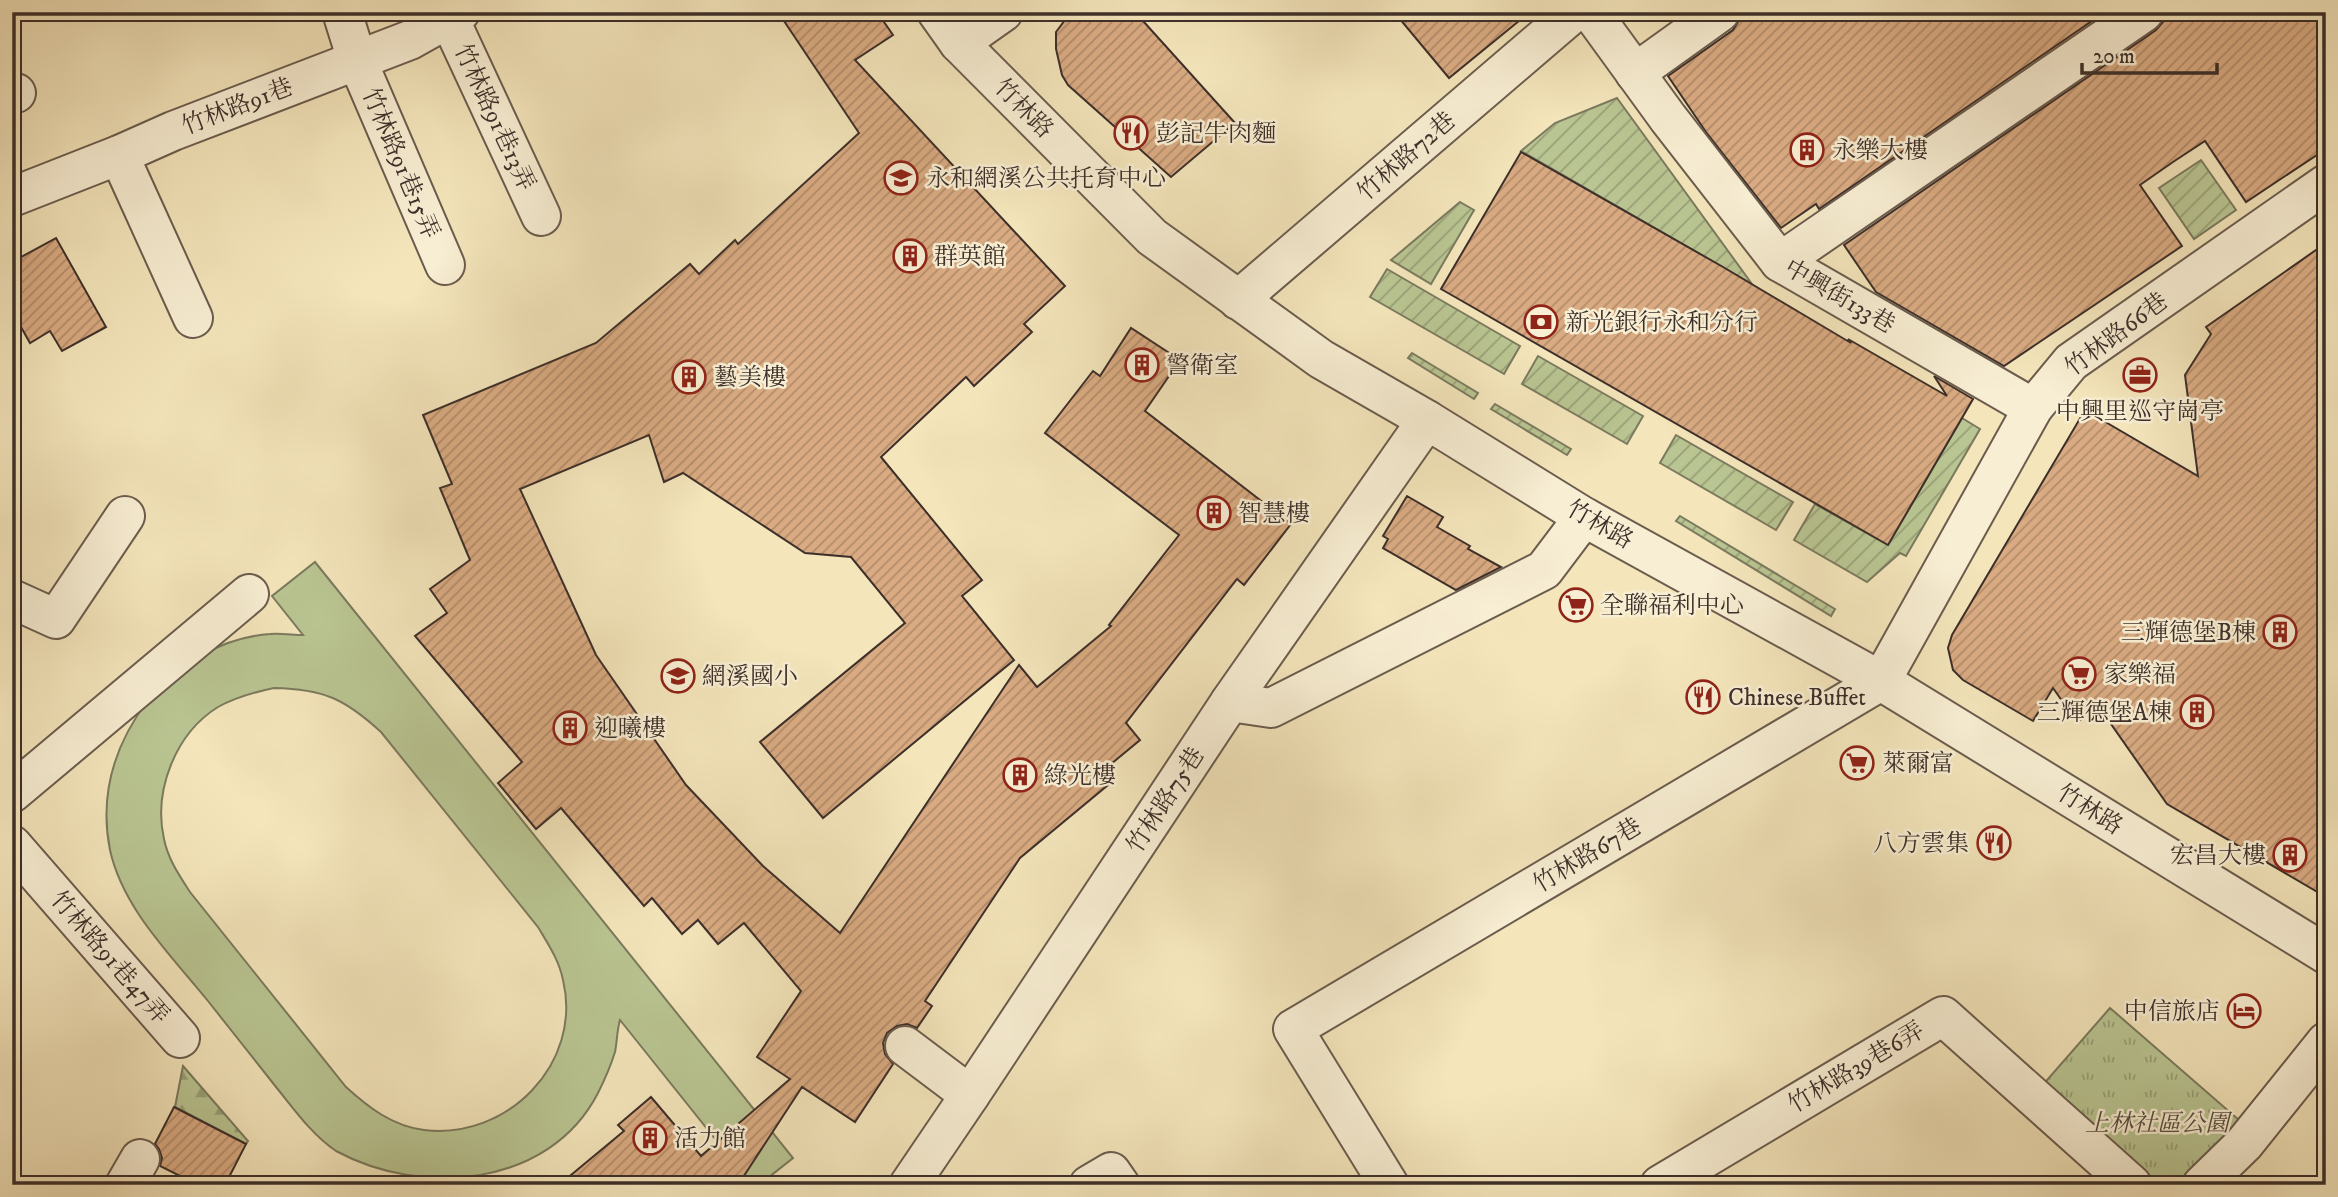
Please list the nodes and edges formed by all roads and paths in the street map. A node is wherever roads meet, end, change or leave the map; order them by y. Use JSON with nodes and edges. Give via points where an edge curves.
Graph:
{"nodes":[{"id":1,"x":342,"y":12,"type":"edge"},
{"id":2,"x":937,"y":12,"type":"edge"},
{"id":3,"x":1003,"y":12,"type":"edge"},
{"id":4,"x":1574,"y":12,"type":"edge"},
{"id":5,"x":1591,"y":12,"type":"edge"},
{"id":6,"x":1720,"y":12,"type":"edge"},
{"id":7,"x":2144,"y":12,"type":"edge"},
{"id":8,"x":454,"y":15,"type":"edge"},
{"id":9,"x":959,"y":43,"type":"junction"},
{"id":10,"x":357,"y":60,"type":"junction"},
{"id":11,"x":1635,"y":73,"type":"junction"},
{"id":12,"x":118,"y":155,"type":"junction"},
{"id":13,"x":2326,"y":184,"type":"edge"},
{"id":14,"x":12,"y":197,"type":"edge"},
{"id":15,"x":541,"y":216,"type":"dead end"},
{"id":16,"x":1780,"y":262,"type":"junction"},
{"id":17,"x":445,"y":265,"type":"dead end"},
{"id":18,"x":1238,"y":300,"type":"junction"},
{"id":19,"x":193,"y":318,"type":"dead end"},
{"id":20,"x":2033,"y":408,"type":"junction"},
{"id":21,"x":1427,"y":420,"type":"junction"},
{"id":22,"x":125,"y":516,"type":"dead end"},
{"id":23,"x":1584,"y":517,"type":"junction"},
{"id":24,"x":249,"y":594,"type":"dead end"},
{"id":25,"x":12,"y":598,"type":"edge"},
{"id":26,"x":1881,"y":681,"type":"junction"},
{"id":27,"x":1230,"y":702,"type":"junction"},
{"id":28,"x":12,"y":793,"type":"edge"},
{"id":29,"x":12,"y":845,"type":"edge"},
{"id":30,"x":2326,"y":954,"type":"edge"},
{"id":31,"x":180,"y":1038,"type":"dead end"},
{"id":32,"x":2326,"y":1042,"type":"edge"},
{"id":33,"x":905,"y":1046,"type":"dead end"},
{"id":34,"x":970,"y":1095,"type":"junction"},
{"id":35,"x":909,"y":1185,"type":"edge"},
{"id":36,"x":1089,"y":1185,"type":"edge"},
{"id":37,"x":1120,"y":1185,"type":"edge"},
{"id":38,"x":1389,"y":1185,"type":"edge"},
{"id":39,"x":1660,"y":1185,"type":"edge"},
{"id":40,"x":2132,"y":1185,"type":"edge"},
{"id":41,"x":2202,"y":1185,"type":"edge"}],
"edges":[{"from":1,"to":10,"type":"street","name":"竹林路91巷15弄"},
{"from":2,"to":9,"type":"street","name":"竹林路"},
{"from":3,"to":9,"type":"street"},
{"from":4,"to":18,"type":"street","name":"竹林路72巷"},
{"from":5,"to":11,"type":"street","name":"中興街133巷"},
{"from":6,"to":11,"type":"street"},
{"from":7,"to":16,"type":"street"},
{"from":8,"to":10,"type":"street","name":"竹林路91巷","via":[[410,40]]},
{"from":8,"to":15,"type":"street","name":"竹林路91巷13弄"},
{"from":9,"to":18,"type":"street","name":"竹林路","via":[[1153,237]]},
{"from":10,"to":12,"type":"street","name":"竹林路91巷"},
{"from":10,"to":17,"type":"street","name":"竹林路91巷15弄"},
{"from":11,"to":16,"type":"street","name":"中興街133巷"},
{"from":12,"to":14,"type":"street","name":"竹林路91巷"},
{"from":12,"to":19,"type":"street"},
{"from":13,"to":20,"type":"street","name":"竹林路66巷","via":[[2071,362]]},
{"from":16,"to":20,"type":"street","name":"中興街133巷"},
{"from":18,"to":21,"type":"street","name":"竹林路","via":[[1321,359]]},
{"from":20,"to":26,"type":"street","name":"竹林路66巷"},
{"from":21,"to":23,"type":"street","name":"竹林路"},
{"from":21,"to":27,"type":"street","name":"竹林路75巷"},
{"from":22,"to":25,"type":"street","via":[[56,619]]},
{"from":23,"to":26,"type":"street","name":"竹林路"},
{"from":23,"to":27,"type":"street","via":[[1544,570],[1271,708]]},
{"from":24,"to":28,"type":"street"},
{"from":26,"to":30,"type":"street","name":"竹林路"},
{"from":26,"to":38,"type":"street","name":"竹林路67巷","via":[[1293,1029]]},
{"from":27,"to":34,"type":"street","name":"竹林路75巷"},
{"from":29,"to":31,"type":"street","name":"竹林路91巷47弄"},
{"from":32,"to":41,"type":"street","via":[[2244,1144]]},
{"from":33,"to":34,"type":"street"},
{"from":34,"to":35,"type":"street","name":"竹林路75巷"},
{"from":36,"to":37,"type":"street","via":[[1111,1171]]},
{"from":39,"to":40,"type":"street","name":"竹林路39巷6弄","via":[[1943,1016]]}]}
